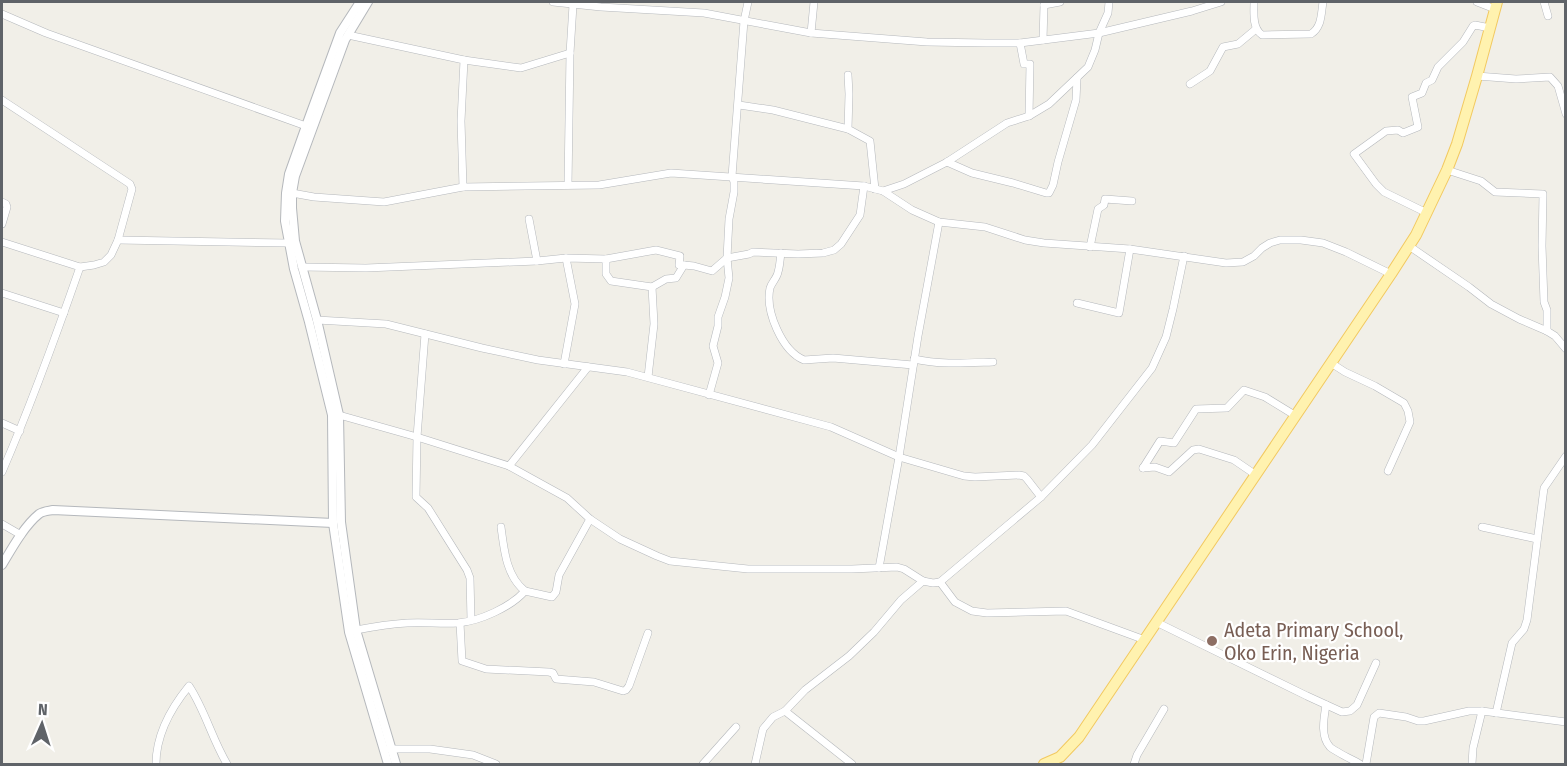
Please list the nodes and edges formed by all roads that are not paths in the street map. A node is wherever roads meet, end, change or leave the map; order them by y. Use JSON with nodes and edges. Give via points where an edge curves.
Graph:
{"nodes":[{"id":1,"x":360,"y":2,"type":"edge"},
{"id":2,"x":368,"y":2,"type":"edge"},
{"id":3,"x":553,"y":2,"type":"edge"},
{"id":4,"x":649,"y":2,"type":"edge"},
{"id":5,"x":748,"y":2,"type":"edge"},
{"id":6,"x":814,"y":2,"type":"edge"},
{"id":7,"x":1060,"y":2,"type":"edge"},
{"id":8,"x":1109,"y":2,"type":"edge"},
{"id":9,"x":1221,"y":2,"type":"edge"},
{"id":10,"x":1254,"y":2,"type":"edge"},
{"id":11,"x":1323,"y":2,"type":"edge"},
{"id":12,"x":1477,"y":2,"type":"edge"},
{"id":13,"x":1544,"y":2,"type":"edge"},
{"id":14,"x":1045,"y":3,"type":"edge"},
{"id":15,"x":573,"y":5,"type":"junction"},
{"id":16,"x":1496,"y":5,"type":"edge"},
{"id":17,"x":648,"y":10,"type":"junction"},
{"id":18,"x":2,"y":14,"type":"edge"},
{"id":19,"x":1548,"y":16,"type":"dead end"},
{"id":20,"x":744,"y":21,"type":"junction"},
{"id":21,"x":1490,"y":28,"type":"junction"},
{"id":22,"x":1256,"y":29,"type":"junction"},
{"id":23,"x":811,"y":33,"type":"junction"},
{"id":24,"x":1099,"y":33,"type":"junction"},
{"id":25,"x":348,"y":35,"type":"junction"},
{"id":26,"x":1043,"y":40,"type":"junction"},
{"id":27,"x":1020,"y":43,"type":"junction"},
{"id":28,"x":570,"y":53,"type":"junction"},
{"id":29,"x":464,"y":60,"type":"junction"},
{"id":30,"x":848,"y":75,"type":"dead end"},
{"id":31,"x":1477,"y":76,"type":"junction"},
{"id":32,"x":1077,"y":78,"type":"junction"},
{"id":33,"x":1190,"y":84,"type":"dead end"},
{"id":34,"x":2,"y":100,"type":"edge"},
{"id":35,"x":739,"y":105,"type":"junction"},
{"id":36,"x":316,"y":108,"type":"junction"},
{"id":37,"x":1566,"y":114,"type":"edge"},
{"id":38,"x":1029,"y":116,"type":"junction"},
{"id":39,"x":306,"y":126,"type":"junction"},
{"id":40,"x":848,"y":129,"type":"junction"},
{"id":41,"x":947,"y":162,"type":"junction"},
{"id":42,"x":1447,"y":170,"type":"junction"},
{"id":43,"x":732,"y":176,"type":"junction"},
{"id":44,"x":568,"y":185,"type":"junction"},
{"id":45,"x":864,"y":186,"type":"junction"},
{"id":46,"x":463,"y":187,"type":"junction"},
{"id":47,"x":879,"y":190,"type":"junction"},
{"id":48,"x":292,"y":193,"type":"junction"},
{"id":49,"x":1132,"y":201,"type":"dead end"},
{"id":50,"x":2,"y":202,"type":"edge"},
{"id":51,"x":1427,"y":213,"type":"junction"},
{"id":52,"x":530,"y":219,"type":"dead end"},
{"id":53,"x":939,"y":222,"type":"junction"},
{"id":54,"x":2,"y":224,"type":"edge"},
{"id":55,"x":118,"y":240,"type":"junction"},
{"id":56,"x":2,"y":242,"type":"edge"},
{"id":57,"x":288,"y":243,"type":"junction"},
{"id":58,"x":1409,"y":246,"type":"junction"},
{"id":59,"x":1090,"y":247,"type":"junction"},
{"id":60,"x":1130,"y":249,"type":"junction"},
{"id":61,"x":781,"y":253,"type":"junction"},
{"id":62,"x":1184,"y":256,"type":"junction"},
{"id":63,"x":566,"y":258,"type":"junction"},
{"id":64,"x":726,"y":258,"type":"junction"},
{"id":65,"x":606,"y":259,"type":"junction"},
{"id":66,"x":537,"y":261,"type":"junction"},
{"id":67,"x":684,"y":265,"type":"junction"},
{"id":68,"x":80,"y":267,"type":"junction"},
{"id":69,"x":302,"y":267,"type":"junction"},
{"id":70,"x":1391,"y":274,"type":"junction"},
{"id":71,"x":652,"y":287,"type":"junction"},
{"id":72,"x":2,"y":294,"type":"edge"},
{"id":73,"x":1077,"y":303,"type":"dead end"},
{"id":74,"x":64,"y":313,"type":"junction"},
{"id":75,"x":317,"y":320,"type":"junction"},
{"id":76,"x":1548,"y":331,"type":"junction"},
{"id":77,"x":425,"y":334,"type":"junction"},
{"id":78,"x":319,"y":344,"type":"junction"},
{"id":79,"x":1566,"y":349,"type":"edge"},
{"id":80,"x":914,"y":362,"type":"junction"},
{"id":81,"x":993,"y":362,"type":"dead end"},
{"id":82,"x":1331,"y":363,"type":"junction"},
{"id":83,"x":564,"y":364,"type":"junction"},
{"id":84,"x":588,"y":367,"type":"junction"},
{"id":85,"x":648,"y":377,"type":"junction"},
{"id":86,"x":709,"y":395,"type":"junction"},
{"id":87,"x":339,"y":415,"type":"junction"},
{"id":88,"x":1296,"y":416,"type":"junction"},
{"id":89,"x":2,"y":423,"type":"edge"},
{"id":90,"x":20,"y":431,"type":"junction"},
{"id":91,"x":417,"y":437,"type":"junction"},
{"id":92,"x":1566,"y":456,"type":"edge"},
{"id":93,"x":899,"y":458,"type":"junction"},
{"id":94,"x":509,"y":466,"type":"junction"},
{"id":95,"x":1388,"y":471,"type":"dead end"},
{"id":96,"x":2,"y":472,"type":"edge"},
{"id":97,"x":1256,"y":475,"type":"junction"},
{"id":98,"x":1041,"y":497,"type":"junction"},
{"id":99,"x":590,"y":519,"type":"junction"},
{"id":100,"x":2,"y":524,"type":"edge"},
{"id":101,"x":333,"y":524,"type":"junction"},
{"id":102,"x":501,"y":527,"type":"dead end"},
{"id":103,"x":1482,"y":527,"type":"dead end"},
{"id":104,"x":21,"y":535,"type":"junction"},
{"id":105,"x":1537,"y":539,"type":"junction"},
{"id":106,"x":2,"y":565,"type":"edge"},
{"id":107,"x":879,"y":568,"type":"junction"},
{"id":108,"x":923,"y":580,"type":"junction"},
{"id":109,"x":940,"y":582,"type":"junction"},
{"id":110,"x":525,"y":591,"type":"junction"},
{"id":111,"x":471,"y":620,"type":"junction"},
{"id":112,"x":1156,"y":622,"type":"junction"},
{"id":113,"x":460,"y":623,"type":"junction"},
{"id":114,"x":356,"y":630,"type":"junction"},
{"id":115,"x":648,"y":633,"type":"dead end"},
{"id":116,"x":1144,"y":640,"type":"junction"},
{"id":117,"x":1376,"y":663,"type":"dead end"},
{"id":118,"x":1326,"y":705,"type":"junction"},
{"id":119,"x":1164,"y":710,"type":"dead end"},
{"id":120,"x":785,"y":711,"type":"junction"},
{"id":121,"x":1482,"y":711,"type":"junction"},
{"id":122,"x":1496,"y":713,"type":"junction"},
{"id":123,"x":1566,"y":722,"type":"edge"},
{"id":124,"x":736,"y":727,"type":"dead end"},
{"id":125,"x":390,"y":749,"type":"junction"},
{"id":126,"x":156,"y":765,"type":"edge"},
{"id":127,"x":226,"y":765,"type":"edge"},
{"id":128,"x":388,"y":765,"type":"edge"},
{"id":129,"x":396,"y":765,"type":"edge"},
{"id":130,"x":496,"y":765,"type":"edge"},
{"id":131,"x":703,"y":765,"type":"edge"},
{"id":132,"x":755,"y":765,"type":"edge"},
{"id":133,"x":852,"y":765,"type":"edge"},
{"id":134,"x":1044,"y":765,"type":"edge"},
{"id":135,"x":1134,"y":765,"type":"edge"},
{"id":136,"x":1360,"y":765,"type":"edge"},
{"id":137,"x":1366,"y":765,"type":"edge"},
{"id":138,"x":1472,"y":765,"type":"edge"}],
"edges":[{"from":1,"to":36,"type":"street","via":[[340,33]]},
{"from":2,"to":25,"type":"street"},
{"from":3,"to":15,"type":"street"},
{"from":4,"to":17,"type":"street"},
{"from":5,"to":20,"type":"street"},
{"from":6,"to":23,"type":"street"},
{"from":7,"to":14,"type":"street"},
{"from":8,"to":24,"type":"street"},
{"from":9,"to":24,"type":"street"},
{"from":10,"to":22,"type":"street"},
{"from":11,"to":22,"type":"street","via":[[1319,26],[1311,34],[1262,35]]},
{"from":12,"to":16,"type":"street"},
{"from":13,"to":19,"type":"street"},
{"from":14,"to":26,"type":"street"},
{"from":15,"to":17,"type":"street"},
{"from":15,"to":28,"type":"street"},
{"from":16,"to":21,"type":"main road"},
{"from":17,"to":20,"type":"street","via":[[704,13]]},
{"from":18,"to":39,"type":"street"},
{"from":20,"to":23,"type":"street"},
{"from":20,"to":35,"type":"street"},
{"from":21,"to":31,"type":"main road"},
{"from":21,"to":51,"type":"street","via":[[1473,26],[1438,67],[1422,93],[1412,97],[1418,127],[1403,133],[1386,131],[1354,153],[1384,192]]},
{"from":22,"to":33,"type":"street","via":[[1238,44],[1223,47],[1210,71]]},
{"from":23,"to":27,"type":"street","via":[[927,42]]},
{"from":24,"to":26,"type":"street"},
{"from":24,"to":32,"type":"street","via":[[1088,67]]},
{"from":25,"to":29,"type":"street"},
{"from":25,"to":36,"type":"street"},
{"from":26,"to":27,"type":"street"},
{"from":27,"to":38,"type":"street","via":[[1024,64],[1030,64]]},
{"from":28,"to":29,"type":"street","via":[[521,69]]},
{"from":28,"to":44,"type":"street"},
{"from":29,"to":46,"type":"street"},
{"from":30,"to":40,"type":"street"},
{"from":31,"to":37,"type":"street","via":[[1550,77],[1558,86]]},
{"from":31,"to":42,"type":"main road"},
{"from":32,"to":38,"type":"street","via":[[1049,104]]},
{"from":32,"to":41,"type":"street","via":[[1076,100],[1049,193],[972,173]]},
{"from":34,"to":55,"type":"street","via":[[130,184],[132,193]]},
{"from":35,"to":40,"type":"street"},
{"from":35,"to":43,"type":"street"},
{"from":36,"to":39,"type":"street"},
{"from":36,"to":48,"type":"street"},
{"from":38,"to":41,"type":"street","via":[[1007,123]]},
{"from":39,"to":57,"type":"street","via":[[286,193]]},
{"from":40,"to":47,"type":"street","via":[[870,141]]},
{"from":41,"to":47,"type":"street"},
{"from":42,"to":51,"type":"main road"},
{"from":42,"to":76,"type":"street","via":[[1481,181],[1495,192],[1543,194]]},
{"from":43,"to":44,"type":"street","via":[[671,172],[599,185]]},
{"from":43,"to":45,"type":"street"},
{"from":43,"to":64,"type":"street","via":[[734,192]]},
{"from":44,"to":46,"type":"street"},
{"from":45,"to":47,"type":"street"},
{"from":45,"to":61,"type":"street","via":[[860,215],[834,250]]},
{"from":46,"to":48,"type":"street","via":[[384,202]]},
{"from":47,"to":53,"type":"street"},
{"from":48,"to":69,"type":"street","via":[[295,241]]},
{"from":49,"to":59,"type":"street","via":[[1105,199],[1098,209]]},
{"from":50,"to":54,"type":"street","via":[[8,207]]},
{"from":51,"to":58,"type":"main road"},
{"from":52,"to":66,"type":"street"},
{"from":53,"to":59,"type":"street","via":[[985,228],[1044,243]]},
{"from":53,"to":80,"type":"street"},
{"from":55,"to":57,"type":"street"},
{"from":55,"to":68,"type":"street","via":[[104,262]]},
{"from":56,"to":68,"type":"street"},
{"from":57,"to":78,"type":"street"},
{"from":58,"to":70,"type":"main road"},
{"from":58,"to":76,"type":"street","via":[[1491,304]]},
{"from":59,"to":60,"type":"street"},
{"from":60,"to":62,"type":"street"},
{"from":60,"to":73,"type":"street","via":[[1119,313]]},
{"from":61,"to":64,"type":"street","via":[[757,252]]},
{"from":61,"to":80,"type":"street","via":[[778,273],[770,287],[772,318],[789,349],[800,359]]},
{"from":62,"to":70,"type":"street","via":[[1244,262],[1270,243],[1301,240],[1323,243]]},
{"from":62,"to":98,"type":"street","via":[[1166,337],[1152,369],[1092,445]]},
{"from":63,"to":65,"type":"street"},
{"from":63,"to":66,"type":"street"},
{"from":63,"to":83,"type":"street","via":[[575,304]]},
{"from":64,"to":67,"type":"street","via":[[712,271]]},
{"from":64,"to":86,"type":"street","via":[[729,278],[717,317],[713,346],[718,363]]},
{"from":65,"to":67,"type":"street","via":[[656,250],[680,256],[679,265]]},
{"from":65,"to":71,"type":"street","via":[[606,274],[611,281]]},
{"from":66,"to":69,"type":"street"},
{"from":67,"to":71,"type":"street","via":[[676,278]]},
{"from":68,"to":74,"type":"street"},
{"from":69,"to":75,"type":"street"},
{"from":70,"to":82,"type":"main road"},
{"from":71,"to":85,"type":"street","via":[[654,324]]},
{"from":72,"to":74,"type":"street"},
{"from":74,"to":90,"type":"street"},
{"from":75,"to":77,"type":"street","via":[[386,324]]},
{"from":75,"to":78,"type":"street"},
{"from":76,"to":79,"type":"street"},
{"from":77,"to":83,"type":"street"},
{"from":77,"to":91,"type":"street"},
{"from":78,"to":87,"type":"street"},
{"from":78,"to":101,"type":"street","via":[[332,415]]},
{"from":80,"to":81,"type":"street"},
{"from":80,"to":93,"type":"street"},
{"from":82,"to":88,"type":"main road"},
{"from":82,"to":95,"type":"street","via":[[1404,403],[1410,422]]},
{"from":83,"to":84,"type":"street"},
{"from":84,"to":85,"type":"street"},
{"from":84,"to":94,"type":"street"},
{"from":85,"to":86,"type":"street"},
{"from":86,"to":93,"type":"street","via":[[831,427]]},
{"from":87,"to":91,"type":"street"},
{"from":87,"to":114,"type":"street","via":[[341,522]]},
{"from":88,"to":97,"type":"main road"},
{"from":88,"to":97,"type":"street","via":[[1265,397],[1244,390],[1227,408],[1196,409],[1174,443],[1160,441],[1143,468],[1169,472],[1199,449],[1234,460]]},
{"from":89,"to":90,"type":"street"},
{"from":90,"to":96,"type":"street"},
{"from":91,"to":94,"type":"street"},
{"from":91,"to":111,"type":"street","via":[[416,497],[428,508],[467,570]]},
{"from":92,"to":105,"type":"street","via":[[1544,489]]},
{"from":93,"to":98,"type":"street","via":[[964,476],[1024,476]]},
{"from":93,"to":107,"type":"street"},
{"from":94,"to":99,"type":"street","via":[[567,498]]},
{"from":97,"to":112,"type":"main road"},
{"from":98,"to":109,"type":"street"},
{"from":99,"to":107,"type":"street","via":[[620,539],[670,561],[748,569]]},
{"from":99,"to":110,"type":"street","via":[[559,575],[552,597]]},
{"from":100,"to":104,"type":"street"},
{"from":101,"to":104,"type":"street","via":[[53,510],[39,514]]},
{"from":101,"to":128,"type":"street","via":[[349,632]]},
{"from":102,"to":110,"type":"street","via":[[508,566],[515,582]]},
{"from":103,"to":105,"type":"street"},
{"from":104,"to":106,"type":"street"},
{"from":105,"to":122,"type":"street","via":[[1527,620],[1512,643]]},
{"from":107,"to":108,"type":"street","via":[[897,567]]},
{"from":108,"to":109,"type":"street"},
{"from":108,"to":120,"type":"street","via":[[849,656]]},
{"from":109,"to":116,"type":"street","via":[[955,602],[972,610],[1066,611]]},
{"from":110,"to":111,"type":"street","via":[[490,614]]},
{"from":111,"to":113,"type":"street"},
{"from":112,"to":116,"type":"main road"},
{"from":112,"to":118,"type":"street"},
{"from":113,"to":114,"type":"street","via":[[404,623]]},
{"from":113,"to":115,"type":"street","via":[[462,661],[486,669],[549,672],[556,679],[594,681],[623,691],[629,686]]},
{"from":114,"to":125,"type":"street"},
{"from":116,"to":134,"type":"main road","via":[[1079,737],[1060,757]]},
{"from":117,"to":118,"type":"street","via":[[1357,705],[1350,711]]},
{"from":118,"to":136,"type":"street","via":[[1324,735],[1330,747]]},
{"from":119,"to":135,"type":"street"},
{"from":120,"to":132,"type":"street","via":[[762,729]]},
{"from":120,"to":133,"type":"street"},
{"from":121,"to":122,"type":"street"},
{"from":121,"to":137,"type":"street","via":[[1424,721],[1379,713],[1374,717]]},
{"from":121,"to":138,"type":"street"},
{"from":122,"to":123,"type":"street"},
{"from":124,"to":131,"type":"street"},
{"from":125,"to":129,"type":"street"},
{"from":125,"to":130,"type":"street","via":[[473,755]]},
{"from":126,"to":127,"type":"street","via":[[159,738],[189,686]]}]}
